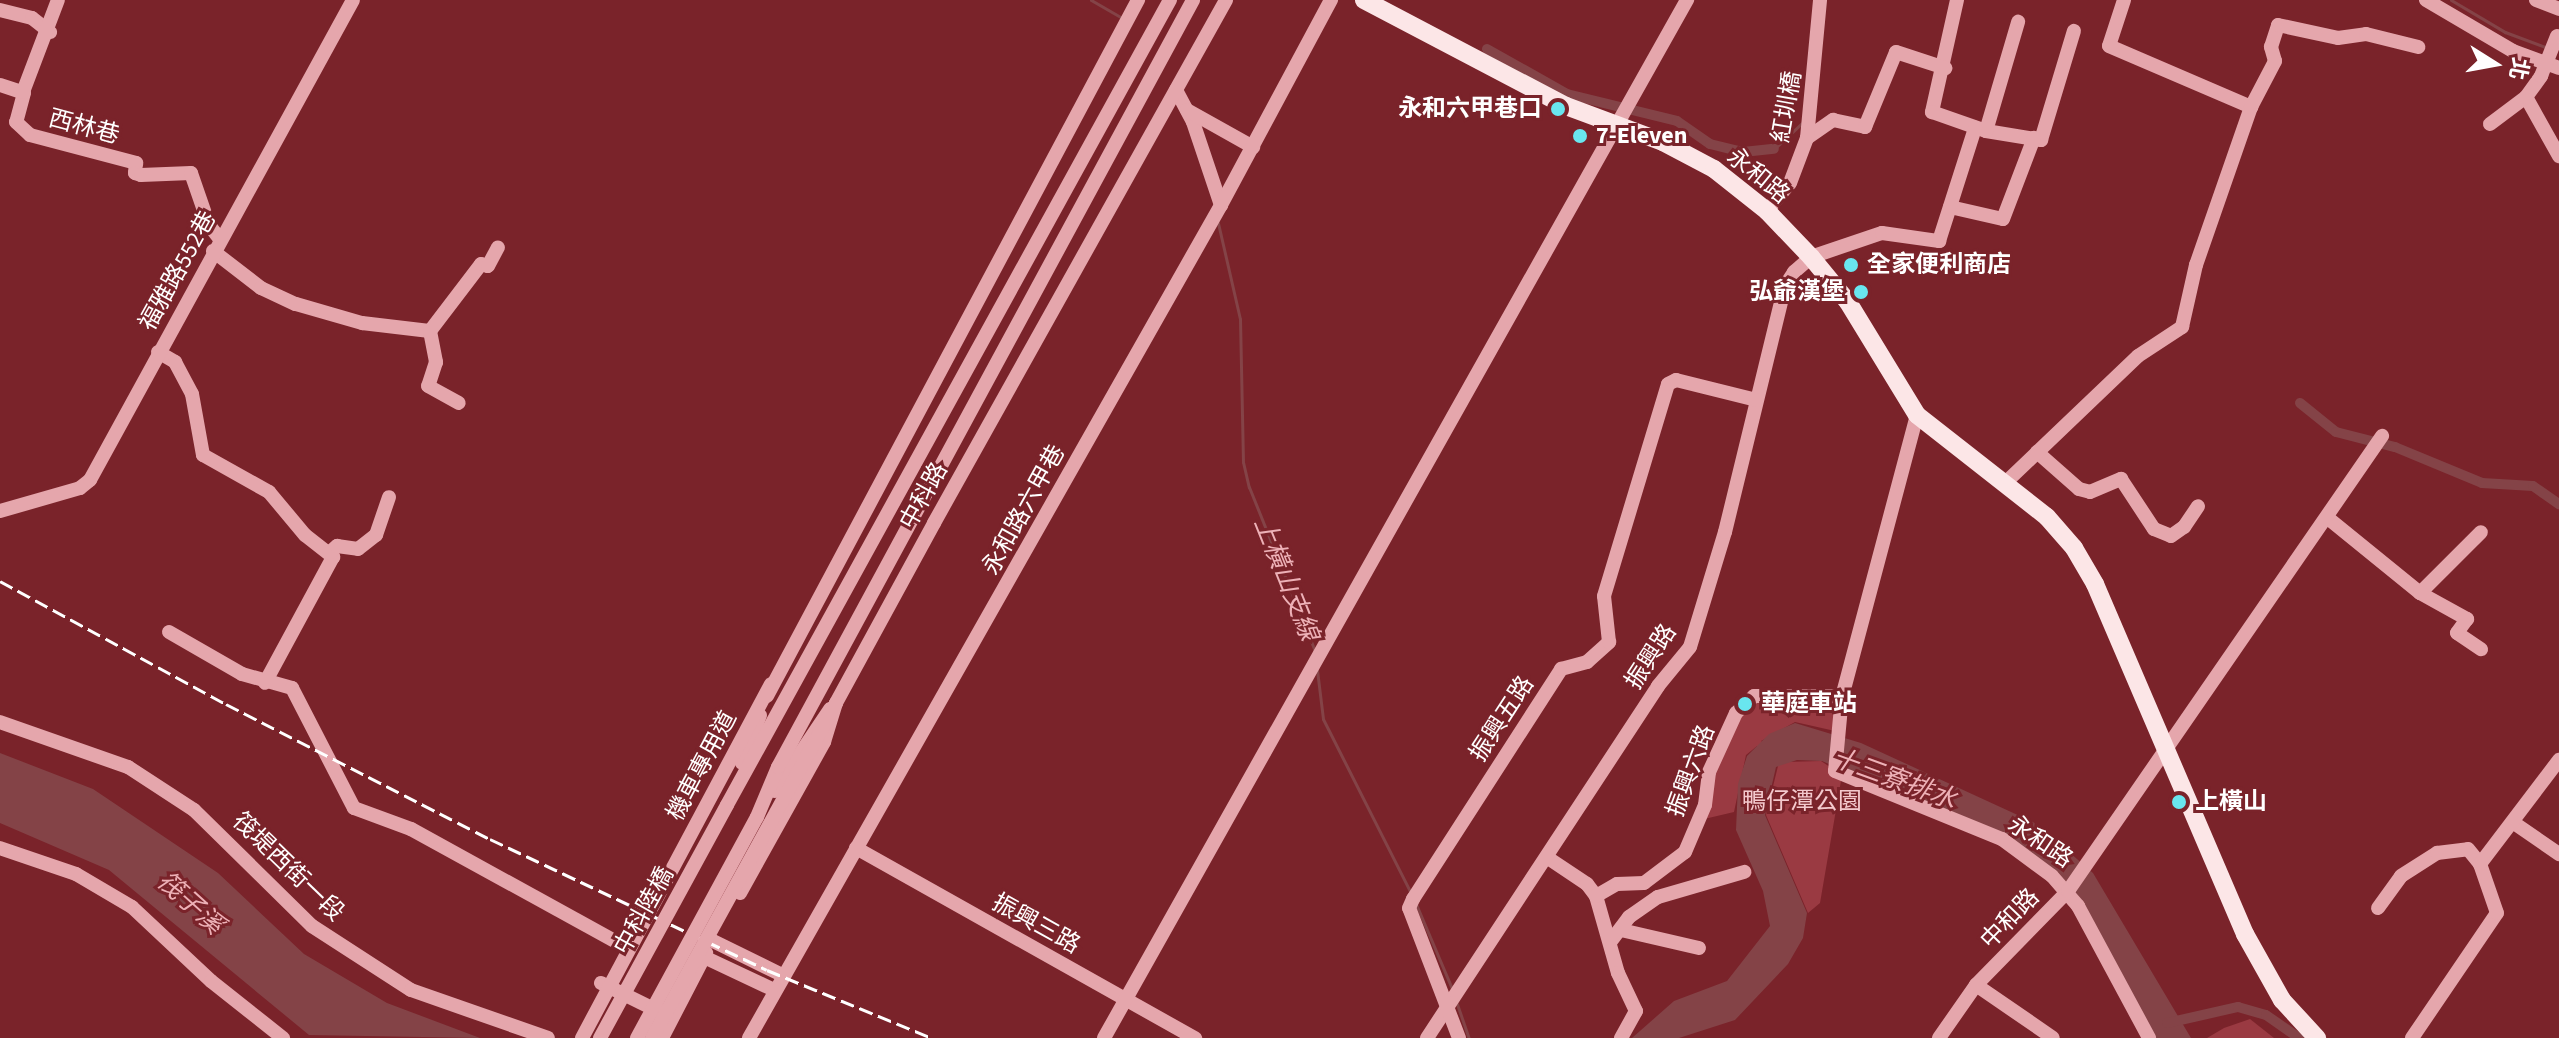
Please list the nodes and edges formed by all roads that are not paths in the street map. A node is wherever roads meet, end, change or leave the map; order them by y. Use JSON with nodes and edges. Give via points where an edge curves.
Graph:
{"nodes":[{"id":1,"x":58,"y":0,"type":"edge"},
{"id":2,"x":353,"y":0,"type":"edge"},
{"id":3,"x":1138,"y":0,"type":"edge"},
{"id":4,"x":1170,"y":0,"type":"edge"},
{"id":5,"x":1193,"y":0,"type":"edge"},
{"id":6,"x":1226,"y":0,"type":"edge"},
{"id":7,"x":1331,"y":0,"type":"edge"},
{"id":8,"x":1364,"y":0,"type":"edge"},
{"id":9,"x":1687,"y":0,"type":"edge"},
{"id":10,"x":1820,"y":0,"type":"edge"},
{"id":11,"x":1957,"y":0,"type":"edge"},
{"id":12,"x":2124,"y":0,"type":"edge"},
{"id":13,"x":2426,"y":0,"type":"edge"},
{"id":14,"x":2536,"y":0,"type":"edge"},
{"id":15,"x":2559,"y":9,"type":"edge"},
{"id":16,"x":0,"y":10,"type":"edge"},
{"id":17,"x":2018,"y":22,"type":"dead end"},
{"id":18,"x":2074,"y":31,"type":"dead end"},
{"id":19,"x":50,"y":32,"type":"junction"},
{"id":20,"x":2418,"y":47,"type":"dead end"},
{"id":21,"x":2555,"y":47,"type":"edge"},
{"id":22,"x":1945,"y":68,"type":"junction"},
{"id":23,"x":0,"y":85,"type":"edge"},
{"id":24,"x":1176,"y":90,"type":"junction"},
{"id":25,"x":23,"y":92,"type":"junction"},
{"id":26,"x":2526,"y":97,"type":"junction"},
{"id":27,"x":2251,"y":107,"type":"junction"},
{"id":28,"x":1187,"y":109,"type":"junction"},
{"id":29,"x":2490,"y":124,"type":"dead end"},
{"id":30,"x":1617,"y":125,"type":"junction"},
{"id":31,"x":1980,"y":129,"type":"junction"},
{"id":32,"x":1807,"y":138,"type":"junction"},
{"id":33,"x":2034,"y":138,"type":"junction"},
{"id":34,"x":1253,"y":147,"type":"junction"},
{"id":35,"x":2559,"y":156,"type":"edge"},
{"id":36,"x":1221,"y":205,"type":"junction"},
{"id":37,"x":1950,"y":207,"type":"junction"},
{"id":38,"x":1767,"y":211,"type":"junction"},
{"id":39,"x":216,"y":245,"type":"junction"},
{"id":40,"x":498,"y":247,"type":"dead end"},
{"id":41,"x":1811,"y":257,"type":"junction"},
{"id":42,"x":430,"y":331,"type":"junction"},
{"id":43,"x":158,"y":352,"type":"junction"},
{"id":44,"x":1757,"y":400,"type":"junction"},
{"id":45,"x":459,"y":403,"type":"dead end"},
{"id":46,"x":1917,"y":415,"type":"junction"},
{"id":47,"x":2382,"y":436,"type":"dead end"},
{"id":48,"x":2037,"y":452,"type":"junction"},
{"id":49,"x":2004,"y":484,"type":"junction"},
{"id":50,"x":877,"y":495,"type":"junction"},
{"id":51,"x":389,"y":497,"type":"dead end"},
{"id":52,"x":894,"y":502,"type":"junction"},
{"id":53,"x":2198,"y":506,"type":"dead end"},
{"id":54,"x":0,"y":511,"type":"edge"},
{"id":55,"x":917,"y":515,"type":"junction"},
{"id":56,"x":2329,"y":519,"type":"junction"},
{"id":57,"x":934,"y":523,"type":"junction"},
{"id":58,"x":2481,"y":532,"type":"dead end"},
{"id":59,"x":329,"y":553,"type":"junction"},
{"id":60,"x":2420,"y":593,"type":"junction"},
{"id":61,"x":169,"y":632,"type":"dead end"},
{"id":62,"x":2481,"y":649,"type":"dead end"},
{"id":63,"x":265,"y":683,"type":"junction"},
{"id":64,"x":771,"y":684,"type":"junction"},
{"id":65,"x":1842,"y":696,"type":"junction"},
{"id":66,"x":836,"y":703,"type":"junction"},
{"id":67,"x":0,"y":722,"type":"edge"},
{"id":68,"x":2164,"y":749,"type":"junction"},
{"id":69,"x":2559,"y":760,"type":"edge"},
{"id":70,"x":727,"y":805,"type":"junction"},
{"id":71,"x":757,"y":817,"type":"junction"},
{"id":72,"x":2514,"y":823,"type":"junction"},
{"id":73,"x":0,"y":848,"type":"edge"},
{"id":74,"x":856,"y":848,"type":"junction"},
{"id":75,"x":2559,"y":854,"type":"edge"},
{"id":76,"x":1548,"y":858,"type":"junction"},
{"id":77,"x":2480,"y":864,"type":"junction"},
{"id":78,"x":1744,"y":872,"type":"dead end"},
{"id":79,"x":2069,"y":889,"type":"junction"},
{"id":80,"x":1596,"y":896,"type":"junction"},
{"id":81,"x":2378,"y":908,"type":"dead end"},
{"id":82,"x":1616,"y":936,"type":"junction"},
{"id":83,"x":713,"y":941,"type":"junction"},
{"id":84,"x":622,"y":945,"type":"dead end"},
{"id":85,"x":1699,"y":948,"type":"dead end"},
{"id":86,"x":704,"y":957,"type":"junction"},
{"id":87,"x":782,"y":975,"type":"junction"},
{"id":88,"x":601,"y":983,"type":"dead end"},
{"id":89,"x":1976,"y":985,"type":"junction"},
{"id":90,"x":774,"y":990,"type":"junction"},
{"id":91,"x":1126,"y":1000,"type":"junction"},
{"id":92,"x":1447,"y":1003,"type":"junction"},
{"id":93,"x":673,"y":1019,"type":"junction"},
{"id":94,"x":283,"y":1038,"type":"edge"},
{"id":95,"x":548,"y":1038,"type":"edge"},
{"id":96,"x":582,"y":1038,"type":"edge"},
{"id":97,"x":600,"y":1038,"type":"edge"},
{"id":98,"x":637,"y":1038,"type":"edge"},
{"id":99,"x":652,"y":1038,"type":"edge"},
{"id":100,"x":662,"y":1038,"type":"edge"},
{"id":101,"x":749,"y":1038,"type":"edge"},
{"id":102,"x":1104,"y":1038,"type":"edge"},
{"id":103,"x":1195,"y":1038,"type":"edge"},
{"id":104,"x":1427,"y":1038,"type":"edge"},
{"id":105,"x":1459,"y":1038,"type":"edge"},
{"id":106,"x":1621,"y":1038,"type":"edge"},
{"id":107,"x":1939,"y":1038,"type":"edge"},
{"id":108,"x":2053,"y":1038,"type":"edge"},
{"id":109,"x":2149,"y":1038,"type":"edge"},
{"id":110,"x":2317,"y":1038,"type":"edge"},
{"id":111,"x":2412,"y":1038,"type":"edge"}],
"edges":[{"from":1,"to":19,"type":"street","name":"西林巷"},
{"from":2,"to":39,"type":"street","name":"福雅路552巷"},
{"from":3,"to":50,"type":"street","name":"中科路"},
{"from":4,"to":52,"type":"street","name":"中科路"},
{"from":5,"to":55,"type":"street","name":"中科路"},
{"from":6,"to":24,"type":"street","name":"中科路"},
{"from":7,"to":34,"type":"street","name":"永和路六甲巷"},
{"from":8,"to":30,"type":"main road","name":"永和路","via":[[1566,106]]},
{"from":9,"to":30,"type":"street"},
{"from":10,"to":32,"type":"street","name":"紅圳橋"},
{"from":11,"to":22,"type":"street"},
{"from":12,"to":27,"type":"street","via":[[2109,46]]},
{"from":13,"to":21,"type":"street"},
{"from":14,"to":15,"type":"street"},
{"from":16,"to":19,"type":"street","via":[[32,18]]},
{"from":17,"to":31,"type":"street"},
{"from":18,"to":33,"type":"street","via":[[2041,140]]},
{"from":19,"to":25,"type":"street","name":"西林巷"},
{"from":20,"to":27,"type":"street","via":[[2366,34],[2338,38],[2278,25],[2271,47],[2275,61]]},
{"from":21,"to":26,"type":"street"},
{"from":22,"to":31,"type":"street","via":[[1932,112]]},
{"from":22,"to":32,"type":"street","via":[[1896,52],[1865,127],[1833,120]]},
{"from":23,"to":25,"type":"street","name":"西林巷"},
{"from":24,"to":28,"type":"street"},
{"from":24,"to":57,"type":"street","name":"中科路"},
{"from":25,"to":39,"type":"street","name":"西林巷","via":[[16,122],[30,135],[136,163],[135,173],[141,175],[191,173]]},
{"from":26,"to":29,"type":"street"},
{"from":26,"to":35,"type":"street"},
{"from":27,"to":48,"type":"street","via":[[2196,265],[2182,327],[2138,356]]},
{"from":28,"to":34,"type":"street"},
{"from":28,"to":36,"type":"street"},
{"from":30,"to":38,"type":"main road","name":"永和路","via":[[1714,169]]},
{"from":30,"to":91,"type":"street"},
{"from":31,"to":33,"type":"street"},
{"from":31,"to":37,"type":"street"},
{"from":32,"to":38,"type":"street","name":"紅圳橋","via":[[1790,183]]},
{"from":33,"to":37,"type":"street","via":[[2003,219]]},
{"from":34,"to":36,"type":"street","name":"永和路六甲巷"},
{"from":36,"to":74,"type":"street","name":"永和路六甲巷"},
{"from":37,"to":41,"type":"street","via":[[1939,241],[1882,233]]},
{"from":38,"to":41,"type":"main road","name":"永和路"},
{"from":39,"to":42,"type":"street","via":[[261,288],[296,304],[362,323]]},
{"from":39,"to":43,"type":"street","name":"福雅路552巷"},
{"from":40,"to":42,"type":"street","via":[[488,266],[481,264]]},
{"from":41,"to":44,"type":"street","name":"振興路","via":[[1785,286]]},
{"from":41,"to":46,"type":"main road","name":"永和路","via":[[1848,302]]},
{"from":42,"to":45,"type":"street","via":[[436,362],[428,386]]},
{"from":43,"to":54,"type":"street","name":"福雅路552巷","via":[[90,480],[80,488]]},
{"from":43,"to":59,"type":"street","via":[[175,362],[192,394],[203,455],[269,492],[305,535]]},
{"from":44,"to":76,"type":"street","name":"振興路","via":[[1690,647],[1658,686]]},
{"from":44,"to":92,"type":"street","name":"振興五路","via":[[1676,380],[1668,384],[1604,596],[1609,642],[1587,662],[1561,669],[1409,908]]},
{"from":46,"to":49,"type":"main road","name":"永和路"},
{"from":46,"to":65,"type":"street","name":"永和路"},
{"from":47,"to":56,"type":"street"},
{"from":48,"to":49,"type":"street"},
{"from":48,"to":53,"type":"street","via":[[2079,489],[2090,492],[2121,479],[2154,529],[2171,536]]},
{"from":49,"to":68,"type":"main road","name":"永和路","via":[[2047,517],[2088,572]]},
{"from":50,"to":52,"type":"street"},
{"from":50,"to":64,"type":"street","name":"中科路"},
{"from":51,"to":59,"type":"street","via":[[376,535],[358,549],[337,546]]},
{"from":52,"to":55,"type":"street"},
{"from":52,"to":70,"type":"street","name":"中科路"},
{"from":55,"to":57,"type":"street"},
{"from":55,"to":71,"type":"street","name":"中科路","via":[[778,767]]},
{"from":56,"to":60,"type":"street"},
{"from":56,"to":68,"type":"street"},
{"from":57,"to":66,"type":"street","name":"中科路"},
{"from":58,"to":60,"type":"street"},
{"from":59,"to":63,"type":"street","via":[[333,557]]},
{"from":60,"to":62,"type":"street","via":[[2467,619],[2457,633]]},
{"from":61,"to":63,"type":"street"},
{"from":63,"to":84,"type":"street","via":[[292,688],[303,703],[354,808],[411,829]]},
{"from":64,"to":70,"type":"street"},
{"from":64,"to":96,"type":"street","name":"機車專用道","bridge":true},
{"from":65,"to":79,"type":"street","name":"永和路","via":[[1835,771],[2002,839]]},
{"from":65,"to":80,"type":"street","name":"振興六路","via":[[1754,696],[1736,713],[1709,772],[1705,805],[1685,852],[1644,883],[1617,884]]},
{"from":66,"to":71,"type":"street","via":[[818,720]]},
{"from":66,"to":83,"type":"street","name":"中科路","via":[[824,742]]},
{"from":66,"to":99,"type":"street","bridge":true},
{"from":67,"to":95,"type":"street","name":"筏堤西街一段","via":[[128,767],[216,828],[312,926],[411,990]]},
{"from":68,"to":79,"type":"street","name":"中和路"},
{"from":68,"to":110,"type":"main road","name":"永和路","via":[[2245,934],[2282,1000]]},
{"from":69,"to":72,"type":"street"},
{"from":70,"to":97,"type":"street","name":"中科陸橋","bridge":true},
{"from":71,"to":98,"type":"street","bridge":true},
{"from":72,"to":75,"type":"street"},
{"from":72,"to":77,"type":"street"},
{"from":73,"to":94,"type":"street","via":[[76,874],[132,907],[211,981]]},
{"from":74,"to":87,"type":"street","name":"永和路六甲巷"},
{"from":74,"to":91,"type":"street","name":"振興三路"},
{"from":76,"to":80,"type":"street"},
{"from":76,"to":92,"type":"street","name":"振興路"},
{"from":77,"to":81,"type":"street","via":[[2468,849],[2437,853],[2401,876]]},
{"from":77,"to":111,"type":"street","via":[[2497,913]]},
{"from":78,"to":82,"type":"street","via":[[1658,897],[1629,917]]},
{"from":79,"to":89,"type":"street","name":"中和路"},
{"from":79,"to":109,"type":"street"},
{"from":80,"to":82,"type":"street"},
{"from":82,"to":85,"type":"street"},
{"from":82,"to":106,"type":"street","via":[[1618,973],[1636,1011]]},
{"from":83,"to":86,"type":"street","name":"中科路"},
{"from":83,"to":87,"type":"street"},
{"from":86,"to":90,"type":"street"},
{"from":86,"to":93,"type":"street","name":"中科路"},
{"from":87,"to":90,"type":"street","name":"永和路六甲巷"},
{"from":88,"to":93,"type":"street"},
{"from":89,"to":107,"type":"street","name":"中和路"},
{"from":89,"to":108,"type":"street"},
{"from":90,"to":101,"type":"street","name":"永和路六甲巷"},
{"from":91,"to":102,"type":"street"},
{"from":91,"to":103,"type":"street","name":"振興三路"},
{"from":92,"to":104,"type":"street","name":"振興路"},
{"from":92,"to":105,"type":"street","name":"振興五路"},
{"from":93,"to":100,"type":"street","name":"中科路"}]}
